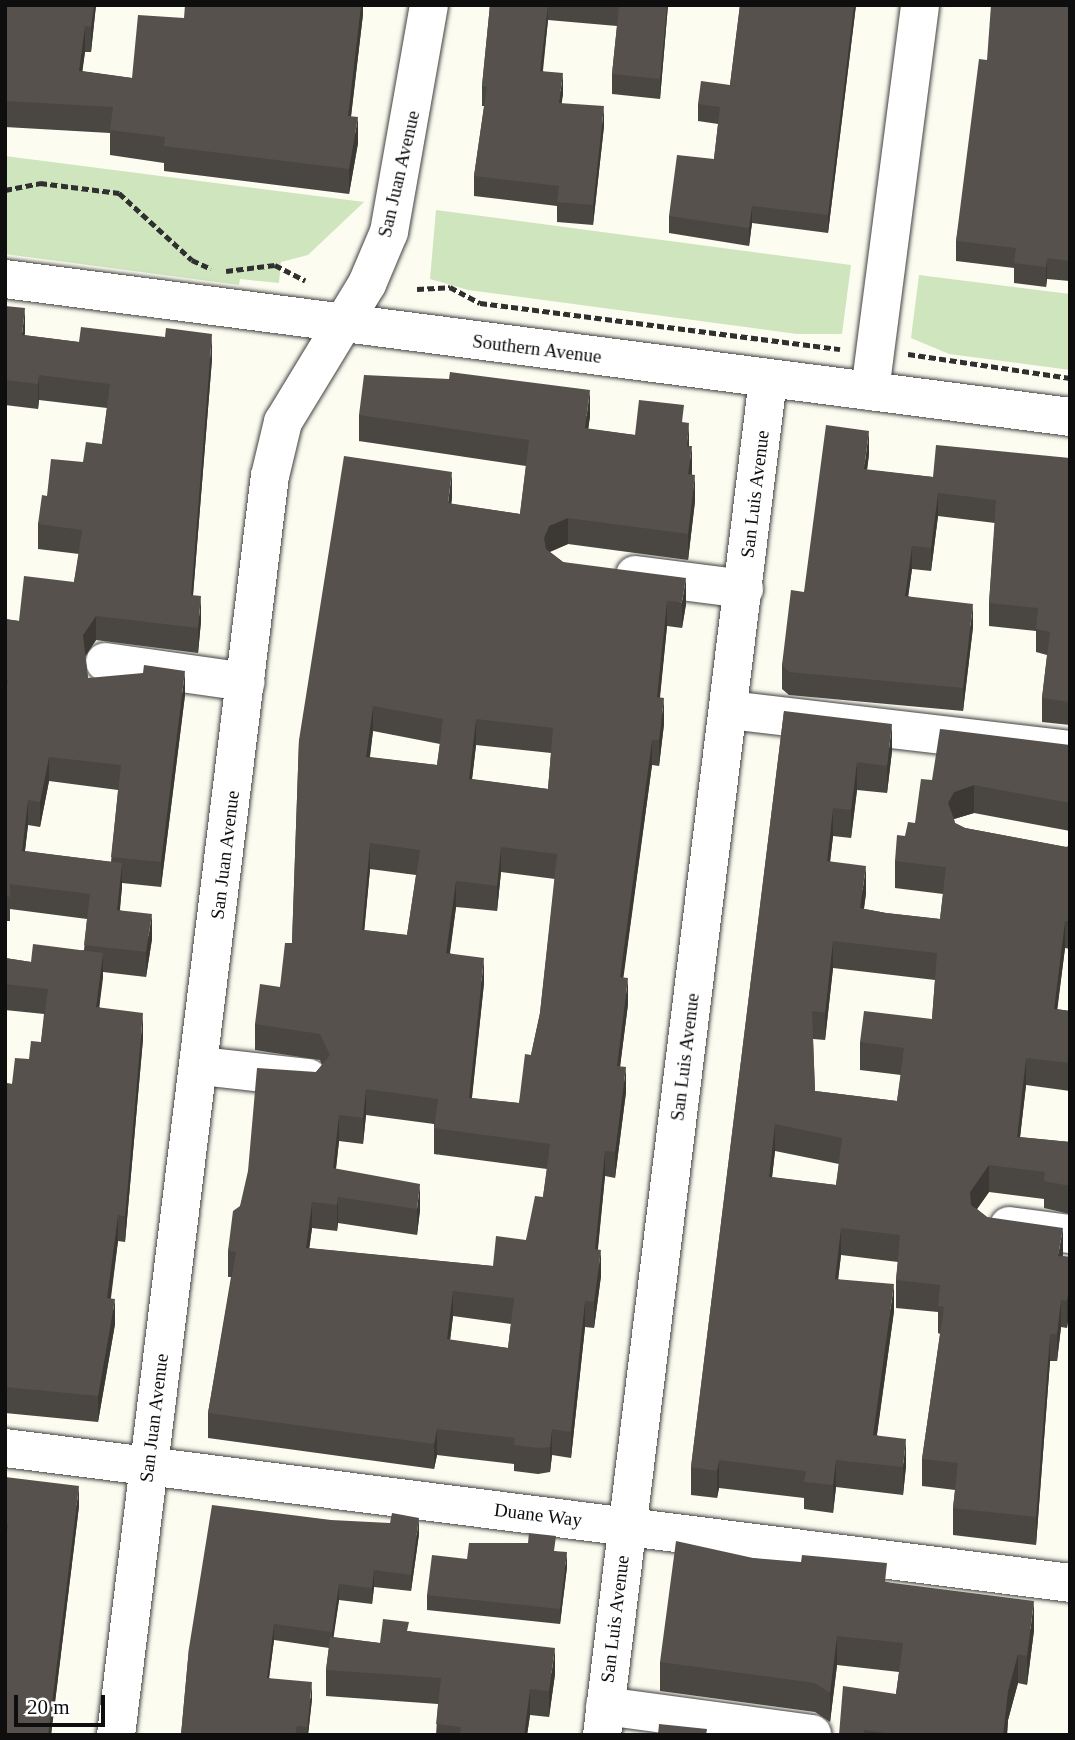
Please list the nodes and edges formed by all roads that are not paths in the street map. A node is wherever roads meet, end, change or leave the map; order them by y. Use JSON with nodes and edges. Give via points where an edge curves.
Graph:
{"nodes":[{"id":1,"x":429,"y":5,"type":"edge"},
{"id":2,"x":920,"y":5,"type":"edge"},
{"id":3,"x":5,"y":279,"type":"edge"},
{"id":4,"x":344,"y":323,"type":"junction"},
{"id":5,"x":768,"y":379,"type":"junction"},
{"id":6,"x":870,"y":391,"type":"junction"},
{"id":7,"x":1070,"y":417,"type":"edge"},
{"id":8,"x":594,"y":570,"type":"edge"},
{"id":9,"x":744,"y":589,"type":"junction"},
{"id":10,"x":105,"y":662,"type":"dead end"},
{"id":11,"x":246,"y":682,"type":"junction"},
{"id":12,"x":730,"y":710,"type":"junction"},
{"id":13,"x":1070,"y":750,"type":"edge"},
{"id":14,"x":201,"y":1066,"type":"junction"},
{"id":15,"x":308,"y":1078,"type":"edge"},
{"id":16,"x":991,"y":1223,"type":"edge"},
{"id":17,"x":1070,"y":1234,"type":"edge"},
{"id":18,"x":5,"y":1448,"type":"edge"},
{"id":19,"x":148,"y":1466,"type":"junction"},
{"id":20,"x":625,"y":1526,"type":"junction"},
{"id":21,"x":1070,"y":1583,"type":"edge"},
{"id":22,"x":603,"y":1721,"type":"edge"},
{"id":23,"x":811,"y":1734,"type":"edge"},
{"id":24,"x":116,"y":1735,"type":"edge"}],
"edges":[{"from":1,"to":4,"type":"street","name":"San Juan Avenue","via":[[389,232]]},
{"from":2,"to":6,"type":"street"},
{"from":3,"to":4,"type":"street","name":"Southern Avenue"},
{"from":4,"to":5,"type":"street","name":"Southern Avenue"},
{"from":4,"to":11,"type":"street","name":"San Juan Avenue","via":[[283,422],[275,449]]},
{"from":5,"to":6,"type":"street","name":"Southern Avenue"},
{"from":5,"to":9,"type":"street","name":"San Luis Avenue"},
{"from":6,"to":7,"type":"street","name":"Southern Avenue"},
{"from":8,"to":9,"type":"street"},
{"from":9,"to":12,"type":"street","name":"San Luis Avenue"},
{"from":10,"to":11,"type":"street"},
{"from":11,"to":14,"type":"street","name":"San Juan Avenue"},
{"from":12,"to":13,"type":"street"},
{"from":12,"to":20,"type":"street","name":"San Luis Avenue"},
{"from":14,"to":15,"type":"street"},
{"from":14,"to":19,"type":"street","name":"San Juan Avenue"},
{"from":16,"to":17,"type":"street"},
{"from":18,"to":19,"type":"street","name":"Duane Way"},
{"from":19,"to":20,"type":"street","name":"Duane Way"},
{"from":19,"to":24,"type":"street","name":"San Juan Avenue"},
{"from":20,"to":21,"type":"street","name":"Duane Way"},
{"from":20,"to":22,"type":"street","name":"San Luis Avenue"},
{"from":22,"to":23,"type":"street"}]}
